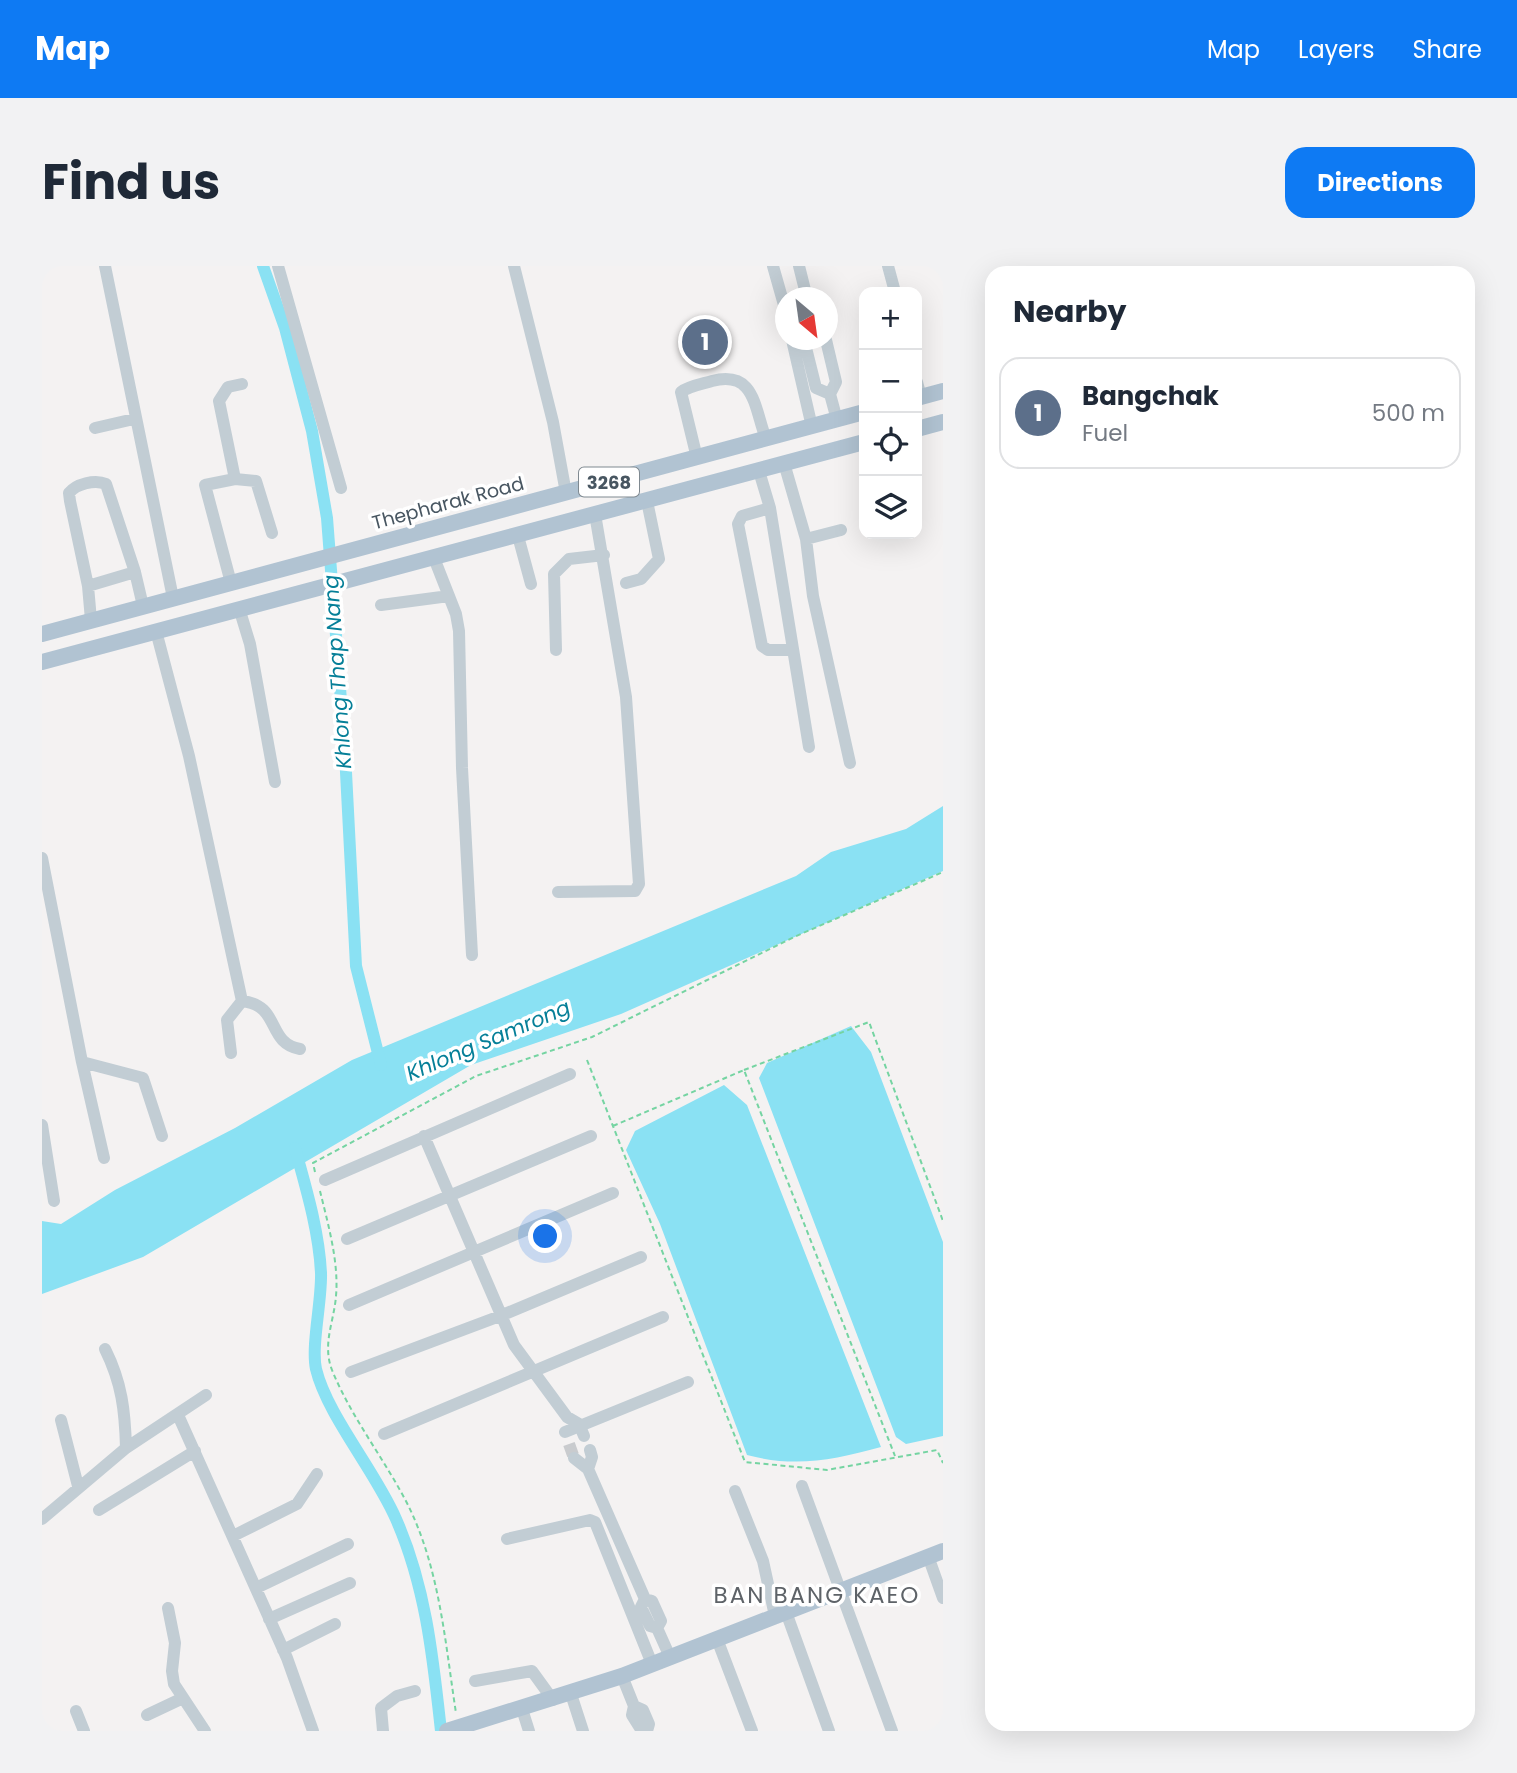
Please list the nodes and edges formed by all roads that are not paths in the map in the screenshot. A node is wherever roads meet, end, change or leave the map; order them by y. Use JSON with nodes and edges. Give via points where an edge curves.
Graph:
{"nodes":[{"id":1,"x":105,"y":266,"type":"edge"},
{"id":2,"x":278,"y":266,"type":"edge"},
{"id":3,"x":514,"y":266,"type":"edge"},
{"id":4,"x":773,"y":266,"type":"edge"},
{"id":5,"x":799,"y":266,"type":"edge"},
{"id":6,"x":888,"y":266,"type":"edge"},
{"id":7,"x":779,"y":287,"type":"edge"},
{"id":8,"x":804,"y":287,"type":"edge"},
{"id":9,"x":894,"y":287,"type":"edge"},
{"id":10,"x":794,"y":350,"type":"edge"},
{"id":11,"x":806,"y":350,"type":"edge"},
{"id":12,"x":828,"y":350,"type":"edge"},
{"id":13,"x":242,"y":384,"type":"dead end"},
{"id":14,"x":943,"y":391,"type":"edge"},
{"id":15,"x":922,"y":392,"type":"edge"},
{"id":16,"x":830,"y":394,"type":"junction"},
{"id":17,"x":861,"y":413,"type":"edge"},
{"id":18,"x":134,"y":419,"type":"junction"},
{"id":19,"x":837,"y":420,"type":"junction"},
{"id":20,"x":943,"y":422,"type":"edge"},
{"id":21,"x":812,"y":427,"type":"junction"},
{"id":22,"x":95,"y":428,"type":"dead end"},
{"id":23,"x":922,"y":428,"type":"edge"},
{"id":24,"x":766,"y":439,"type":"junction"},
{"id":25,"x":859,"y":443,"type":"edge"},
{"id":26,"x":697,"y":458,"type":"junction"},
{"id":27,"x":784,"y":463,"type":"junction"},
{"id":28,"x":759,"y":471,"type":"junction"},
{"id":29,"x":235,"y":478,"type":"junction"},
{"id":30,"x":341,"y":488,"type":"dead end"},
{"id":31,"x":566,"y":494,"type":"junction"},
{"id":32,"x":647,"y":501,"type":"junction"},
{"id":33,"x":770,"y":508,"type":"junction"},
{"id":34,"x":595,"y":514,"type":"junction"},
{"id":35,"x":841,"y":530,"type":"dead end"},
{"id":36,"x":272,"y":533,"type":"dead end"},
{"id":37,"x":517,"y":536,"type":"junction"},
{"id":38,"x":806,"y":539,"type":"junction"},
{"id":39,"x":604,"y":555,"type":"junction"},
{"id":40,"x":434,"y":558,"type":"junction"},
{"id":41,"x":135,"y":572,"type":"junction"},
{"id":42,"x":231,"y":583,"type":"junction"},
{"id":43,"x":626,"y":583,"type":"dead end"},
{"id":44,"x":531,"y":584,"type":"dead end"},
{"id":45,"x":88,"y":586,"type":"junction"},
{"id":46,"x":449,"y":596,"type":"junction"},
{"id":47,"x":173,"y":598,"type":"junction"},
{"id":48,"x":381,"y":605,"type":"dead end"},
{"id":49,"x":143,"y":606,"type":"junction"},
{"id":50,"x":239,"y":608,"type":"junction"},
{"id":51,"x":91,"y":620,"type":"junction"},
{"id":52,"x":156,"y":631,"type":"junction"},
{"id":53,"x":42,"y":634,"type":"edge"},
{"id":54,"x":556,"y":650,"type":"dead end"},
{"id":55,"x":793,"y":650,"type":"junction"},
{"id":56,"x":42,"y":662,"type":"edge"},
{"id":57,"x":809,"y":747,"type":"dead end"},
{"id":58,"x":850,"y":763,"type":"dead end"},
{"id":59,"x":275,"y":782,"type":"dead end"},
{"id":60,"x":42,"y":858,"type":"edge"},
{"id":61,"x":558,"y":892,"type":"dead end"},
{"id":62,"x":472,"y":955,"type":"dead end"},
{"id":63,"x":242,"y":1001,"type":"junction"},
{"id":64,"x":300,"y":1049,"type":"dead end"},
{"id":65,"x":231,"y":1053,"type":"dead end"},
{"id":66,"x":82,"y":1062,"type":"junction"},
{"id":67,"x":570,"y":1074,"type":"dead end"},
{"id":68,"x":42,"y":1125,"type":"edge"},
{"id":69,"x":162,"y":1136,"type":"dead end"},
{"id":70,"x":424,"y":1136,"type":"junction"},
{"id":71,"x":591,"y":1136,"type":"dead end"},
{"id":72,"x":104,"y":1158,"type":"dead end"},
{"id":73,"x":326,"y":1180,"type":"dead end"},
{"id":74,"x":613,"y":1192,"type":"dead end"},
{"id":75,"x":450,"y":1194,"type":"junction"},
{"id":76,"x":54,"y":1201,"type":"dead end"},
{"id":77,"x":347,"y":1239,"type":"dead end"},
{"id":78,"x":473,"y":1252,"type":"junction"},
{"id":79,"x":641,"y":1257,"type":"dead end"},
{"id":80,"x":349,"y":1305,"type":"dead end"},
{"id":81,"x":500,"y":1315,"type":"junction"},
{"id":82,"x":663,"y":1317,"type":"dead end"},
{"id":83,"x":105,"y":1349,"type":"dead end"},
{"id":84,"x":534,"y":1370,"type":"junction"},
{"id":85,"x":351,"y":1372,"type":"dead end"},
{"id":86,"x":688,"y":1382,"type":"dead end"},
{"id":87,"x":206,"y":1395,"type":"dead end"},
{"id":88,"x":178,"y":1415,"type":"junction"},
{"id":89,"x":567,"y":1417,"type":"junction"},
{"id":90,"x":61,"y":1420,"type":"dead end"},
{"id":91,"x":582,"y":1430,"type":"junction"},
{"id":92,"x":384,"y":1434,"type":"dead end"},
{"id":93,"x":126,"y":1448,"type":"junction"},
{"id":94,"x":590,"y":1450,"type":"dead end"},
{"id":95,"x":195,"y":1451,"type":"junction"},
{"id":96,"x":574,"y":1458,"type":"tunnel mouth"},
{"id":97,"x":587,"y":1469,"type":"junction"},
{"id":98,"x":317,"y":1474,"type":"dead end"},
{"id":99,"x":78,"y":1486,"type":"junction"},
{"id":100,"x":802,"y":1486,"type":"dead end"},
{"id":101,"x":735,"y":1492,"type":"dead end"},
{"id":102,"x":99,"y":1510,"type":"dead end"},
{"id":103,"x":42,"y":1519,"type":"edge"},
{"id":104,"x":233,"y":1536,"type":"junction"},
{"id":105,"x":507,"y":1539,"type":"dead end"},
{"id":106,"x":348,"y":1544,"type":"dead end"},
{"id":107,"x":936,"y":1554,"type":"edge"},
{"id":108,"x":350,"y":1583,"type":"dead end"},
{"id":109,"x":256,"y":1588,"type":"junction"},
{"id":110,"x":841,"y":1591,"type":"junction"},
{"id":111,"x":943,"y":1598,"type":"edge"},
{"id":112,"x":168,"y":1608,"type":"dead end"},
{"id":113,"x":780,"y":1614,"type":"junction"},
{"id":114,"x":270,"y":1619,"type":"junction"},
{"id":115,"x":335,"y":1624,"type":"dead end"},
{"id":116,"x":717,"y":1639,"type":"junction"},
{"id":117,"x":283,"y":1650,"type":"junction"},
{"id":118,"x":670,"y":1657,"type":"junction"},
{"id":119,"x":652,"y":1664,"type":"junction"},
{"id":120,"x":622,"y":1676,"type":"junction"},
{"id":121,"x":475,"y":1681,"type":"dead end"},
{"id":122,"x":415,"y":1691,"type":"dead end"},
{"id":123,"x":571,"y":1694,"type":"junction"},
{"id":124,"x":183,"y":1698,"type":"junction"},
{"id":125,"x":553,"y":1699,"type":"junction"},
{"id":126,"x":634,"y":1706,"type":"junction"},
{"id":127,"x":522,"y":1709,"type":"junction"},
{"id":128,"x":76,"y":1711,"type":"dead end"},
{"id":129,"x":147,"y":1715,"type":"dead end"},
{"id":130,"x":453,"y":1730,"type":"edge"},
{"id":131,"x":83,"y":1731,"type":"edge"},
{"id":132,"x":205,"y":1731,"type":"edge"},
{"id":133,"x":313,"y":1731,"type":"edge"},
{"id":134,"x":383,"y":1731,"type":"edge"},
{"id":135,"x":529,"y":1731,"type":"edge"},
{"id":136,"x":583,"y":1731,"type":"edge"},
{"id":137,"x":642,"y":1731,"type":"edge"},
{"id":138,"x":647,"y":1731,"type":"edge"},
{"id":139,"x":752,"y":1731,"type":"edge"},
{"id":140,"x":829,"y":1731,"type":"edge"},
{"id":141,"x":892,"y":1731,"type":"edge"}],
"edges":[{"from":1,"to":18,"type":"street"},
{"from":2,"to":30,"type":"street"},
{"from":3,"to":31,"type":"street"},
{"from":4,"to":7,"type":"street"},
{"from":5,"to":8,"type":"street"},
{"from":6,"to":9,"type":"street"},
{"from":10,"to":21,"type":"street"},
{"from":11,"to":16,"type":"street","via":[[816,388]]},
{"from":12,"to":16,"type":"street","via":[[836,382]]},
{"from":13,"to":29,"type":"street","via":[[228,387],[219,401]]},
{"from":14,"to":15,"type":"main road"},
{"from":16,"to":19,"type":"street"},
{"from":17,"to":19,"type":"main road","name":"Thepharak Road","number":"3268"},
{"from":18,"to":22,"type":"street"},
{"from":18,"to":47,"type":"street"},
{"from":19,"to":21,"type":"main road","name":"Thepharak Road","number":"3268"},
{"from":20,"to":23,"type":"main road"},
{"from":21,"to":24,"type":"main road","name":"Thepharak Road","number":"3268"},
{"from":24,"to":26,"type":"main road","name":"Thepharak Road","number":"3268"},
{"from":24,"to":26,"type":"street","via":[[747,387],[727,377],[716,380],[681,392]]},
{"from":25,"to":27,"type":"main road","number":"3268"},
{"from":26,"to":31,"type":"main road","name":"Thepharak Road","number":"3268"},
{"from":27,"to":28,"type":"main road","number":"3268"},
{"from":27,"to":38,"type":"street"},
{"from":28,"to":32,"type":"main road","number":"3268"},
{"from":28,"to":33,"type":"street"},
{"from":29,"to":36,"type":"street","via":[[256,481]]},
{"from":29,"to":42,"type":"street","via":[[205,485]]},
{"from":31,"to":42,"type":"main road","name":"Thepharak Road","number":"3268"},
{"from":32,"to":34,"type":"main road","number":"3268"},
{"from":32,"to":43,"type":"street","via":[[659,559],[641,579]]},
{"from":33,"to":55,"type":"street"},
{"from":33,"to":55,"type":"street","via":[[743,516],[738,524],[762,646]]},
{"from":34,"to":37,"type":"main road","number":"3268"},
{"from":34,"to":39,"type":"street"},
{"from":35,"to":38,"type":"street"},
{"from":37,"to":40,"type":"main road","number":"3268"},
{"from":37,"to":44,"type":"street"},
{"from":38,"to":58,"type":"street","via":[[813,596]]},
{"from":39,"to":54,"type":"street","via":[[569,559],[554,574]]},
{"from":39,"to":61,"type":"street","via":[[626,698],[639,884],[635,891]]},
{"from":40,"to":46,"type":"street"},
{"from":40,"to":50,"type":"main road","number":"3268"},
{"from":41,"to":45,"type":"street"},
{"from":41,"to":45,"type":"street","via":[[106,484],[98,481],[74,488],[70,501]]},
{"from":41,"to":49,"type":"street"},
{"from":42,"to":47,"type":"main road","name":"Thepharak Road","number":"3268"},
{"from":45,"to":51,"type":"street"},
{"from":46,"to":48,"type":"street"},
{"from":46,"to":62,"type":"street","via":[[459,631]]},
{"from":47,"to":49,"type":"main road","name":"Thepharak Road","number":"3268"},
{"from":49,"to":51,"type":"main road","name":"Thepharak Road","number":"3268"},
{"from":50,"to":52,"type":"main road","number":"3268"},
{"from":50,"to":59,"type":"street","via":[[250,643]]},
{"from":51,"to":53,"type":"main road","name":"Thepharak Road","number":"3268"},
{"from":52,"to":56,"type":"main road","number":"3268"},
{"from":52,"to":63,"type":"street","via":[[189,756]]},
{"from":55,"to":57,"type":"street"},
{"from":60,"to":66,"type":"street"},
{"from":63,"to":64,"type":"street","via":[[260,1004],[284,1042]]},
{"from":63,"to":65,"type":"street","via":[[227,1020]]},
{"from":66,"to":69,"type":"street","via":[[143,1078]]},
{"from":66,"to":72,"type":"street"},
{"from":67,"to":70,"type":"street"},
{"from":68,"to":76,"type":"street"},
{"from":70,"to":73,"type":"street"},
{"from":70,"to":75,"type":"street"},
{"from":71,"to":75,"type":"street"},
{"from":74,"to":78,"type":"street"},
{"from":75,"to":77,"type":"street"},
{"from":75,"to":78,"type":"street"},
{"from":78,"to":80,"type":"street"},
{"from":78,"to":81,"type":"street"},
{"from":79,"to":81,"type":"street"},
{"from":81,"to":84,"type":"street","via":[[514,1345]]},
{"from":81,"to":85,"type":"street"},
{"from":82,"to":84,"type":"street"},
{"from":83,"to":93,"type":"street","via":[[125,1406]]},
{"from":84,"to":89,"type":"street"},
{"from":84,"to":92,"type":"street"},
{"from":86,"to":91,"type":"street"},
{"from":87,"to":88,"type":"street"},
{"from":88,"to":93,"type":"street"},
{"from":88,"to":95,"type":"street"},
{"from":89,"to":91,"type":"street"},
{"from":89,"to":91,"type":"street","via":[[567,1438]]},
{"from":90,"to":99,"type":"street"},
{"from":93,"to":99,"type":"street"},
{"from":94,"to":97,"type":"street"},
{"from":95,"to":102,"type":"street"},
{"from":95,"to":104,"type":"street"},
{"from":96,"to":97,"type":"street"},
{"from":97,"to":118,"type":"street","via":[[645,1599],[641,1607]]},
{"from":98,"to":104,"type":"street","via":[[297,1504]]},
{"from":99,"to":103,"type":"street"},
{"from":100,"to":110,"type":"street"},
{"from":101,"to":113,"type":"street"},
{"from":104,"to":109,"type":"street"},
{"from":105,"to":119,"type":"street","via":[[595,1522]]},
{"from":106,"to":109,"type":"street"},
{"from":107,"to":110,"type":"main road"},
{"from":107,"to":111,"type":"street"},
{"from":108,"to":114,"type":"street"},
{"from":109,"to":114,"type":"street"},
{"from":110,"to":113,"type":"main road"},
{"from":110,"to":141,"type":"street"},
{"from":112,"to":124,"type":"street","via":[[175,1643],[174,1684]]},
{"from":113,"to":116,"type":"main road"},
{"from":113,"to":140,"type":"street"},
{"from":114,"to":117,"type":"street"},
{"from":115,"to":117,"type":"street"},
{"from":116,"to":118,"type":"main road"},
{"from":116,"to":139,"type":"street"},
{"from":117,"to":133,"type":"street"},
{"from":118,"to":119,"type":"main road"},
{"from":119,"to":120,"type":"main road"},
{"from":120,"to":123,"type":"main road"},
{"from":120,"to":126,"type":"street"},
{"from":121,"to":125,"type":"street","via":[[532,1671]]},
{"from":122,"to":134,"type":"street","via":[[384,1703],[379,1711]]},
{"from":123,"to":125,"type":"main road"},
{"from":123,"to":136,"type":"street"},
{"from":124,"to":129,"type":"street"},
{"from":124,"to":132,"type":"street"},
{"from":125,"to":127,"type":"main road"},
{"from":126,"to":137,"type":"street","via":[[632,1715]]},
{"from":126,"to":138,"type":"street","via":[[643,1710]]},
{"from":127,"to":130,"type":"main road"},
{"from":127,"to":135,"type":"street"},
{"from":128,"to":131,"type":"street"}]}
